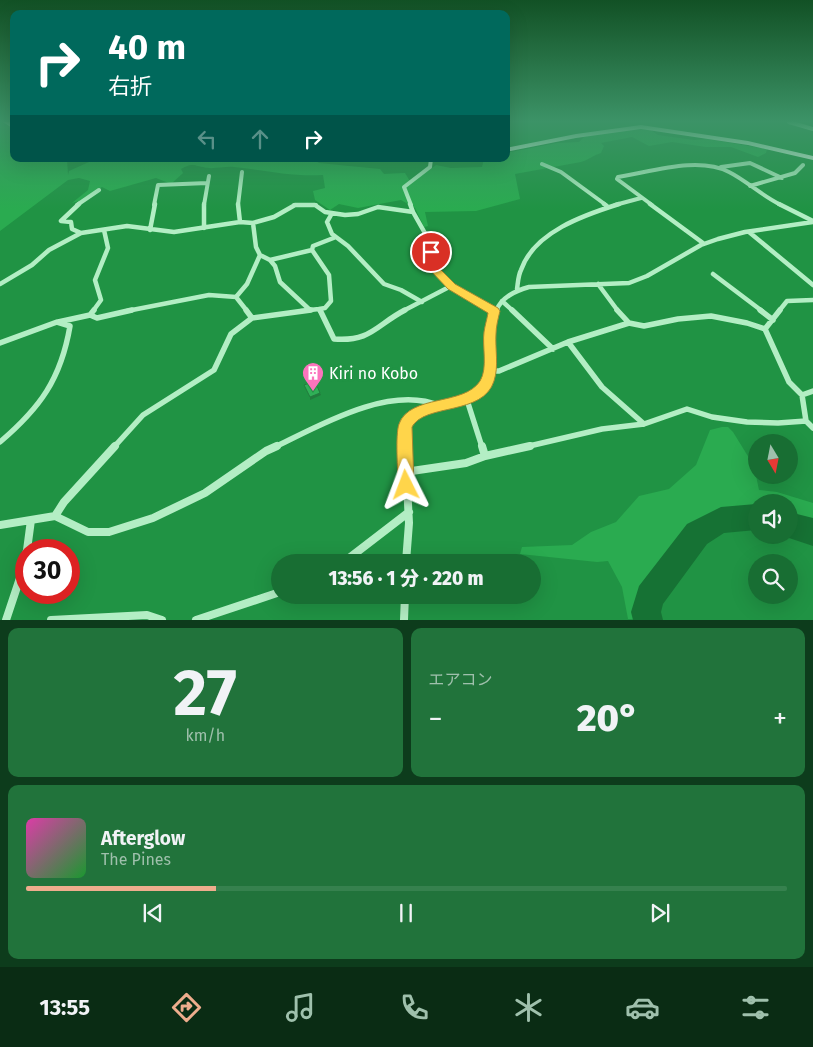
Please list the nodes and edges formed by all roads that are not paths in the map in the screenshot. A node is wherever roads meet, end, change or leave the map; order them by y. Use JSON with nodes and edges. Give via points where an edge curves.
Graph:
{"nodes":[{"id":1,"x":782,"y":151,"type":"edge"},
{"id":2,"x":813,"y":158,"type":"edge"},
{"id":3,"x":430,"y":162,"type":"edge"},
{"id":4,"x":542,"y":164,"type":"dead end"},
{"id":5,"x":803,"y":165,"type":"dead end"},
{"id":6,"x":721,"y":167,"type":"junction"},
{"id":7,"x":242,"y":172,"type":"dead end"},
{"id":8,"x":208,"y":176,"type":"dead end"},
{"id":9,"x":782,"y":178,"type":"junction"},
{"id":10,"x":207,"y":183,"type":"junction"},
{"id":11,"x":750,"y":186,"type":"junction"},
{"id":12,"x":99,"y":190,"type":"dead end"},
{"id":13,"x":641,"y":198,"type":"junction"},
{"id":14,"x":608,"y":207,"type":"junction"},
{"id":15,"x":413,"y":212,"type":"junction"},
{"id":16,"x":331,"y":215,"type":"junction"},
{"id":17,"x":240,"y":222,"type":"junction"},
{"id":18,"x":813,"y":222,"type":"edge"},
{"id":19,"x":253,"y":223,"type":"junction"},
{"id":20,"x":204,"y":228,"type":"junction"},
{"id":21,"x":104,"y":230,"type":"junction"},
{"id":22,"x":150,"y":230,"type":"junction"},
{"id":23,"x":749,"y":232,"type":"junction"},
{"id":24,"x":81,"y":233,"type":"junction"},
{"id":25,"x":336,"y":237,"type":"junction"},
{"id":26,"x":703,"y":244,"type":"junction"},
{"id":27,"x":312,"y":250,"type":"junction"},
{"id":28,"x":260,"y":255,"type":"junction"},
{"id":29,"x":270,"y":260,"type":"junction"},
{"id":30,"x":713,"y":274,"type":"dead end"},
{"id":31,"x":0,"y":284,"type":"edge"},
{"id":32,"x":598,"y":284,"type":"junction"},
{"id":33,"x":813,"y":285,"type":"edge"},
{"id":34,"x":452,"y":286,"type":"junction"},
{"id":35,"x":517,"y":289,"type":"junction"},
{"id":36,"x":236,"y":297,"type":"junction"},
{"id":37,"x":813,"y":300,"type":"edge"},
{"id":38,"x":502,"y":301,"type":"junction"},
{"id":39,"x":422,"y":302,"type":"junction"},
{"id":40,"x":319,"y":309,"type":"junction"},
{"id":41,"x":310,"y":310,"type":"junction"},
{"id":42,"x":494,"y":311,"type":"junction"},
{"id":43,"x":90,"y":315,"type":"junction"},
{"id":44,"x":252,"y":318,"type":"junction"},
{"id":45,"x":773,"y":320,"type":"junction"},
{"id":46,"x":57,"y":322,"type":"junction"},
{"id":47,"x":629,"y":323,"type":"junction"},
{"id":48,"x":765,"y":329,"type":"junction"},
{"id":49,"x":0,"y":342,"type":"edge"},
{"id":50,"x":568,"y":342,"type":"junction"},
{"id":51,"x":553,"y":348,"type":"junction"},
{"id":52,"x":490,"y":371,"type":"junction"},
{"id":53,"x":813,"y":391,"type":"edge"},
{"id":54,"x":802,"y":395,"type":"junction"},
{"id":55,"x":468,"y":400,"type":"junction"},
{"id":56,"x":441,"y":406,"type":"junction"},
{"id":57,"x":806,"y":421,"type":"junction"},
{"id":58,"x":644,"y":424,"type":"junction"},
{"id":59,"x":813,"y":428,"type":"edge"},
{"id":60,"x":0,"y":442,"type":"edge"},
{"id":61,"x":485,"y":456,"type":"junction"},
{"id":62,"x":405,"y":472,"type":"junction"},
{"id":63,"x":409,"y":512,"type":"junction"},
{"id":64,"x":55,"y":516,"type":"junction"},
{"id":65,"x":31,"y":520,"type":"junction"},
{"id":66,"x":0,"y":525,"type":"edge"},
{"id":67,"x":28,"y":539,"type":"edge"},
{"id":68,"x":354,"y":554,"type":"edge"},
{"id":69,"x":406,"y":554,"type":"edge"},
{"id":70,"x":15,"y":593,"type":"edge"},
{"id":71,"x":271,"y":595,"type":"edge"},
{"id":72,"x":405,"y":604,"type":"edge"},
{"id":73,"x":6,"y":620,"type":"edge"},
{"id":74,"x":51,"y":620,"type":"edge"},
{"id":75,"x":162,"y":620,"type":"edge"},
{"id":76,"x":196,"y":620,"type":"edge"},
{"id":77,"x":404,"y":620,"type":"edge"}],
"edges":[{"from":1,"to":2,"type":"main road"},
{"from":3,"to":15,"type":"street","via":[[430,167],[404,186]]},
{"from":4,"to":14,"type":"street","via":[[561,172]]},
{"from":5,"to":9,"type":"street","via":[[795,174]]},
{"from":6,"to":9,"type":"street","via":[[750,163]]},
{"from":6,"to":11,"type":"street"},
{"from":6,"to":13,"type":"street","via":[[697,164],[618,177]]},
{"from":7,"to":17,"type":"street","via":[[238,205]]},
{"from":8,"to":10,"type":"street"},
{"from":9,"to":11,"type":"street"},
{"from":10,"to":20,"type":"street"},
{"from":10,"to":22,"type":"street","via":[[158,185]]},
{"from":11,"to":18,"type":"street"},
{"from":12,"to":24,"type":"street","via":[[62,220],[71,222],[72,229]]},
{"from":13,"to":14,"type":"street"},
{"from":13,"to":26,"type":"street"},
{"from":14,"to":35,"type":"street","via":[[540,241],[520,266]]},
{"from":15,"to":16,"type":"street","via":[[380,207],[369,208],[362,213]]},
{"from":15,"to":34,"type":"street","via":[[426,235],[436,270]]},
{"from":16,"to":19,"type":"street","via":[[315,205],[295,205],[274,217]]},
{"from":16,"to":25,"type":"street","via":[[328,228]]},
{"from":17,"to":19,"type":"street"},
{"from":17,"to":20,"type":"street"},
{"from":18,"to":23,"type":"street"},
{"from":19,"to":28,"type":"street"},
{"from":20,"to":22,"type":"street","via":[[174,232]]},
{"from":21,"to":22,"type":"street","via":[[127,226]]},
{"from":21,"to":24,"type":"street"},
{"from":21,"to":43,"type":"street","via":[[108,248],[95,280],[101,300]]},
{"from":23,"to":26,"type":"street"},
{"from":23,"to":33,"type":"street"},
{"from":24,"to":31,"type":"street","via":[[49,250],[32,266]]},
{"from":25,"to":27,"type":"street","via":[[312,246]]},
{"from":25,"to":39,"type":"street","via":[[384,284]]},
{"from":26,"to":32,"type":"street","via":[[634,282]]},
{"from":27,"to":29,"type":"street"},
{"from":27,"to":40,"type":"street","via":[[329,275],[332,301]]},
{"from":28,"to":29,"type":"street"},
{"from":28,"to":36,"type":"street","via":[[247,284]]},
{"from":29,"to":41,"type":"street","via":[[280,282]]},
{"from":30,"to":45,"type":"street"},
{"from":32,"to":35,"type":"street"},
{"from":32,"to":47,"type":"street"},
{"from":34,"to":39,"type":"street"},
{"from":34,"to":42,"type":"street"},
{"from":35,"to":38,"type":"street"},
{"from":36,"to":43,"type":"street","via":[[209,295],[97,318]]},
{"from":36,"to":44,"type":"street"},
{"from":37,"to":45,"type":"street","via":[[787,301]]},
{"from":38,"to":42,"type":"street"},
{"from":38,"to":51,"type":"street"},
{"from":39,"to":40,"type":"street","via":[[392,317],[371,334],[347,340],[334,339]]},
{"from":40,"to":41,"type":"street"},
{"from":41,"to":44,"type":"street"},
{"from":42,"to":52,"type":"street","via":[[490,332]]},
{"from":43,"to":46,"type":"street"},
{"from":44,"to":64,"type":"street","via":[[231,334],[214,370],[143,414]]},
{"from":45,"to":48,"type":"street"},
{"from":46,"to":49,"type":"street"},
{"from":46,"to":60,"type":"street","via":[[70,326],[63,364],[43,401]]},
{"from":47,"to":48,"type":"street","via":[[644,326],[711,316]]},
{"from":47,"to":50,"type":"street"},
{"from":48,"to":54,"type":"street","via":[[789,382]]},
{"from":50,"to":51,"type":"street"},
{"from":50,"to":58,"type":"street","via":[[602,387]]},
{"from":51,"to":52,"type":"street","via":[[499,371]]},
{"from":52,"to":55,"type":"street","via":[[483,389]]},
{"from":53,"to":54,"type":"street"},
{"from":54,"to":57,"type":"street"},
{"from":55,"to":56,"type":"street"},
{"from":55,"to":61,"type":"street"},
{"from":56,"to":62,"type":"street","via":[[409,418],[405,426]]},
{"from":56,"to":64,"type":"street","via":[[429,401],[404,399],[370,404],[266,452],[205,493],[153,518],[109,532],[88,532]]},
{"from":57,"to":58,"type":"street","via":[[747,422],[712,417],[687,409]]},
{"from":57,"to":59,"type":"street"},
{"from":58,"to":61,"type":"street","via":[[602,429]]},
{"from":61,"to":62,"type":"street","via":[[457,466],[425,467]]},
{"from":62,"to":63,"type":"street"},
{"from":63,"to":68,"type":"street"},
{"from":63,"to":69,"type":"street"},
{"from":64,"to":65,"type":"street"},
{"from":65,"to":66,"type":"street"},
{"from":65,"to":67,"type":"street"},
{"from":70,"to":73,"type":"street"},
{"from":71,"to":76,"type":"street"},
{"from":72,"to":77,"type":"street"},
{"from":74,"to":75,"type":"street","via":[[147,615]]}]}
